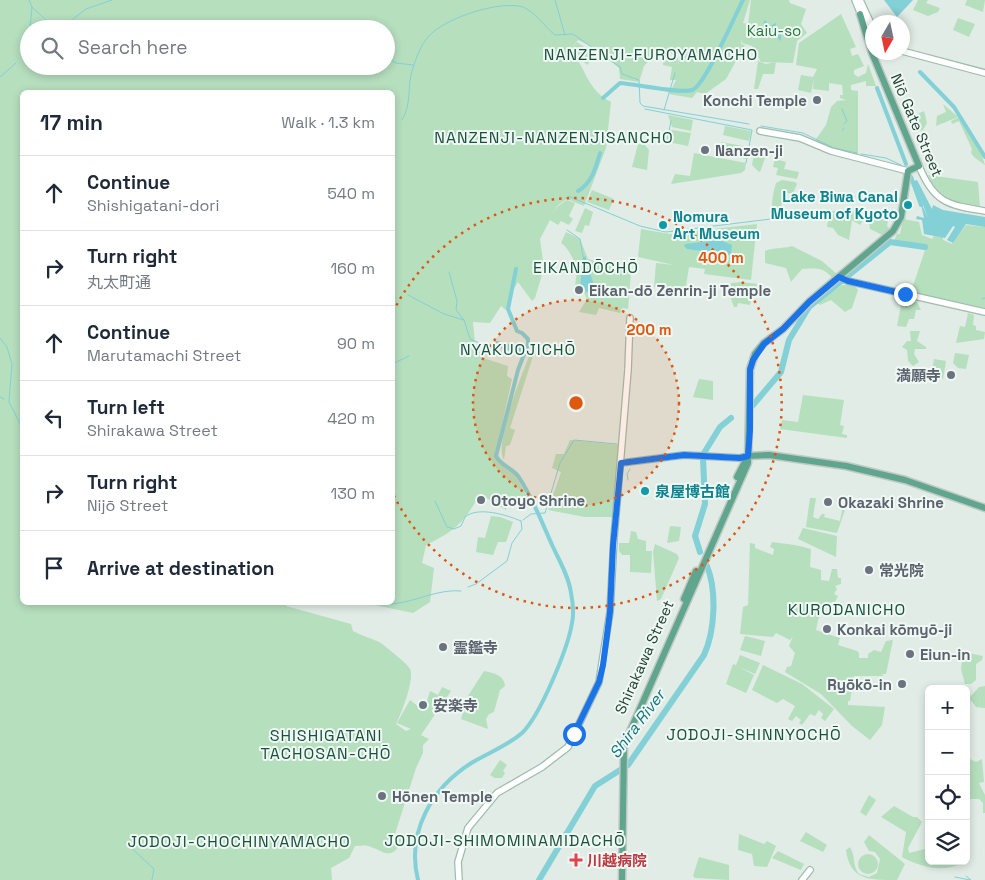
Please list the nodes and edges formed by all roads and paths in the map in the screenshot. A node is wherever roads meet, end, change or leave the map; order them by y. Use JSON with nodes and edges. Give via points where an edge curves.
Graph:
{"nodes":[{"id":1,"x":858,"y":0,"type":"edge"},
{"id":2,"x":860,"y":14,"type":"junction"},
{"id":3,"x":865,"y":16,"type":"edge"},
{"id":4,"x":865,"y":20,"type":"edge"},
{"id":5,"x":865,"y":28,"type":"edge"},
{"id":6,"x":910,"y":52,"type":"edge"},
{"id":7,"x":876,"y":60,"type":"edge"},
{"id":8,"x":985,"y":73,"type":"edge"},
{"id":9,"x":757,"y":130,"type":"dead end"},
{"id":10,"x":914,"y":168,"type":"junction"},
{"id":11,"x":985,"y":211,"type":"edge"},
{"id":12,"x":842,"y":279,"type":"junction"},
{"id":13,"x":985,"y":312,"type":"edge"},
{"id":14,"x":630,"y":318,"type":"dead end"},
{"id":15,"x":748,"y":456,"type":"junction"},
{"id":16,"x":621,"y":463,"type":"junction"},
{"id":17,"x":985,"y":508,"type":"edge"},
{"id":18,"x":621,"y":770,"type":"junction"},
{"id":19,"x":810,"y":870,"type":"dead end"},
{"id":20,"x":459,"y":880,"type":"edge"},
{"id":21,"x":618,"y":880,"type":"edge"},
{"id":22,"x":622,"y":880,"type":"edge"},
{"id":23,"x":802,"y":880,"type":"edge"}],
"edges":[{"from":1,"to":2,"type":"street"},
{"from":1,"to":3,"type":"street"},
{"from":2,"to":4,"type":"street"},
{"from":2,"to":5,"type":"main road","name":"Niō Gate Street"},
{"from":6,"to":8,"type":"street"},
{"from":7,"to":10,"type":"main road","name":"Niō Gate Street"},
{"from":9,"to":10,"type":"street","via":[[800,138],[831,151]]},
{"from":10,"to":11,"type":"street","name":"Niō Gate Street","via":[[940,199],[954,206]]},
{"from":10,"to":12,"type":"main road","name":"Shirakawa Street","via":[[897,226]]},
{"from":12,"to":13,"type":"street"},
{"from":12,"to":15,"type":"main road","name":"Shirakawa Street","via":[[809,302],[764,344],[753,360]]},
{"from":14,"to":16,"type":"street"},
{"from":15,"to":16,"type":"street","via":[[684,455]]},
{"from":15,"to":17,"type":"main road","via":[[769,455],[846,466],[905,480]]},
{"from":15,"to":18,"type":"main road","name":"Shirakawa Street","via":[[724,520],[627,734]]},
{"from":16,"to":20,"type":"street","via":[[610,612],[599,682],[568,747],[542,767],[497,793],[468,828],[460,848]]},
{"from":18,"to":21,"type":"main road","name":"Shirakawa Street"},
{"from":18,"to":22,"type":"main road","name":"Shirakawa Street"},
{"from":19,"to":23,"type":"street"}]}
